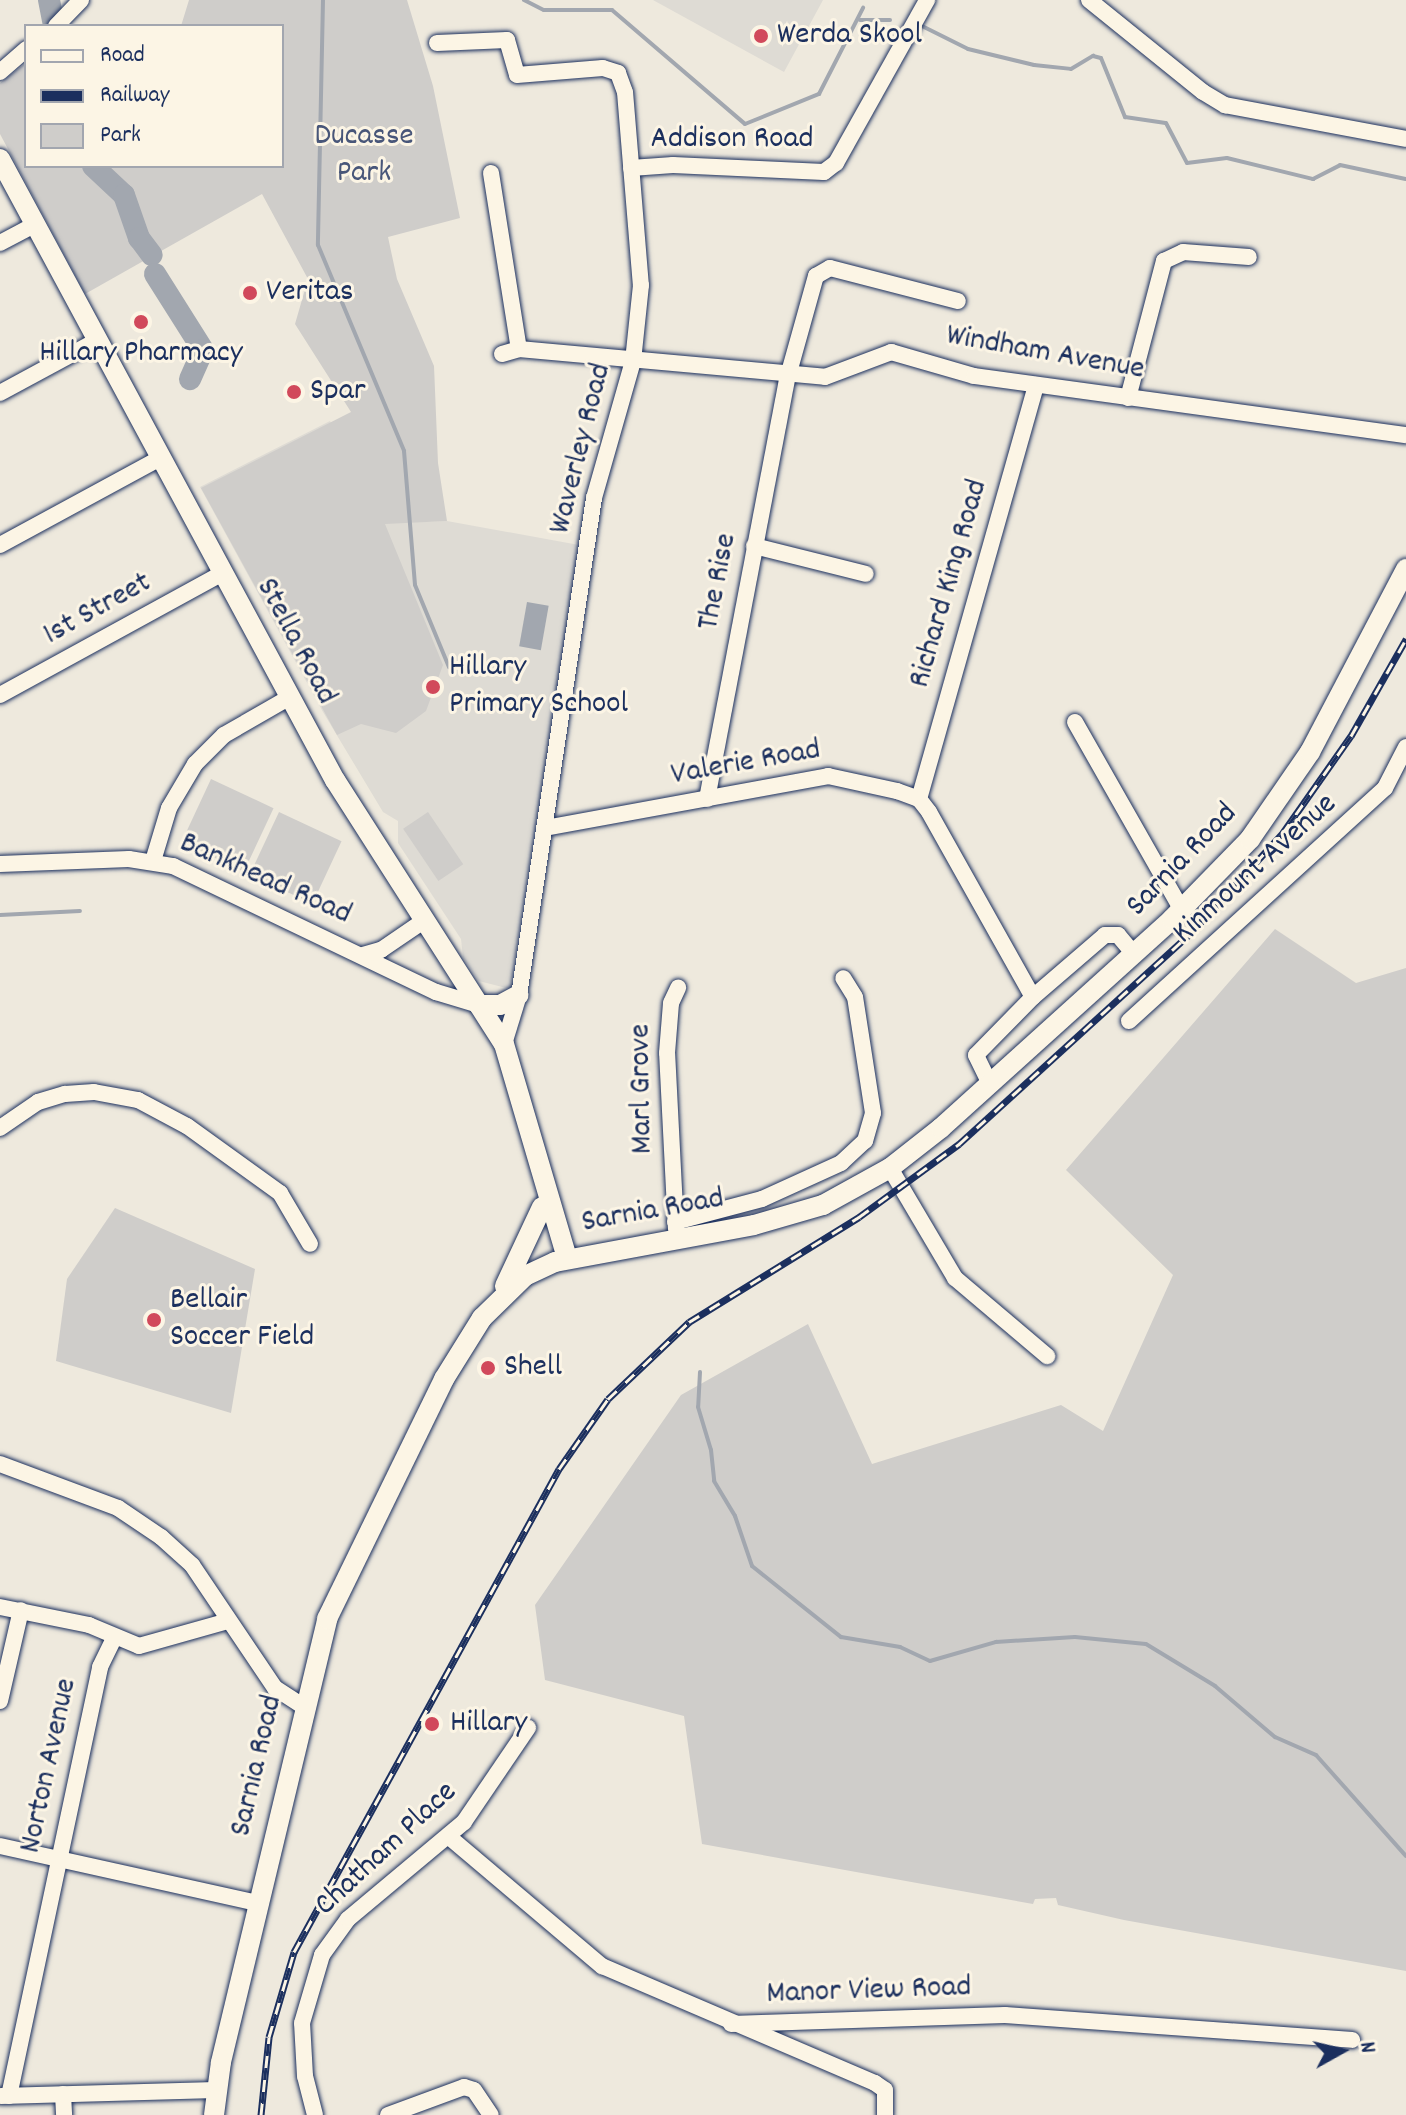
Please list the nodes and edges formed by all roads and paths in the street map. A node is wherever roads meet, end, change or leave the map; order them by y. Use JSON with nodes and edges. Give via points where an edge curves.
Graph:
{"nodes":[{"id":1,"x":81,"y":0,"type":"edge"},
{"id":2,"x":927,"y":0,"type":"edge"},
{"id":3,"x":1089,"y":0,"type":"edge"},
{"id":4,"x":60,"y":23,"type":"edge"},
{"id":5,"x":437,"y":43,"type":"dead end"},
{"id":6,"x":24,"y":51,"type":"edge"},
{"id":7,"x":0,"y":72,"type":"edge"},
{"id":8,"x":1406,"y":139,"type":"edge"},
{"id":9,"x":0,"y":159,"type":"edge"},
{"id":10,"x":631,"y":168,"type":"junction"},
{"id":11,"x":491,"y":173,"type":"dead end"},
{"id":12,"x":36,"y":224,"type":"junction"},
{"id":13,"x":0,"y":243,"type":"edge"},
{"id":14,"x":1249,"y":257,"type":"dead end"},
{"id":15,"x":958,"y":301,"type":"dead end"},
{"id":16,"x":98,"y":340,"type":"junction"},
{"id":17,"x":519,"y":349,"type":"junction"},
{"id":18,"x":502,"y":354,"type":"dead end"},
{"id":19,"x":633,"y":361,"type":"junction"},
{"id":20,"x":788,"y":376,"type":"junction"},
{"id":21,"x":1036,"y":385,"type":"junction"},
{"id":22,"x":0,"y":393,"type":"edge"},
{"id":23,"x":1128,"y":398,"type":"junction"},
{"id":24,"x":1406,"y":435,"type":"edge"},
{"id":25,"x":162,"y":457,"type":"junction"},
{"id":26,"x":0,"y":545,"type":"edge"},
{"id":27,"x":754,"y":546,"type":"junction"},
{"id":28,"x":1406,"y":569,"type":"edge"},
{"id":29,"x":223,"y":573,"type":"junction"},
{"id":30,"x":866,"y":574,"type":"dead end"},
{"id":31,"x":0,"y":695,"type":"edge"},
{"id":32,"x":290,"y":697,"type":"junction"},
{"id":33,"x":1075,"y":722,"type":"dead end"},
{"id":34,"x":1406,"y":747,"type":"edge"},
{"id":35,"x":1406,"y":780,"type":"edge"},
{"id":36,"x":1385,"y":788,"type":"junction"},
{"id":37,"x":707,"y":799,"type":"junction"},
{"id":38,"x":919,"y":799,"type":"junction"},
{"id":39,"x":545,"y":828,"type":"junction"},
{"id":40,"x":153,"y":861,"type":"junction"},
{"id":41,"x":0,"y":864,"type":"edge"},
{"id":42,"x":1182,"y":910,"type":"junction"},
{"id":43,"x":425,"y":920,"type":"junction"},
{"id":44,"x":1134,"y":954,"type":"junction"},
{"id":45,"x":363,"y":955,"type":"junction"},
{"id":46,"x":843,"y":978,"type":"dead end"},
{"id":47,"x":678,"y":988,"type":"dead end"},
{"id":48,"x":519,"y":995,"type":"junction"},
{"id":49,"x":1033,"y":997,"type":"junction"},
{"id":50,"x":479,"y":1005,"type":"junction"},
{"id":51,"x":1129,"y":1021,"type":"dead end"},
{"id":52,"x":504,"y":1044,"type":"junction"},
{"id":53,"x":990,"y":1084,"type":"junction"},
{"id":54,"x":0,"y":1128,"type":"edge"},
{"id":55,"x":537,"y":1151,"type":"junction"},
{"id":56,"x":890,"y":1168,"type":"junction"},
{"id":57,"x":542,"y":1207,"type":"junction"},
{"id":58,"x":676,"y":1230,"type":"junction"},
{"id":59,"x":310,"y":1244,"type":"dead end"},
{"id":60,"x":561,"y":1260,"type":"junction"},
{"id":61,"x":497,"y":1300,"type":"junction"},
{"id":62,"x":1047,"y":1356,"type":"dead end"},
{"id":63,"x":0,"y":1464,"type":"edge"},
{"id":64,"x":0,"y":1607,"type":"edge"},
{"id":65,"x":21,"y":1610,"type":"junction"},
{"id":66,"x":228,"y":1621,"type":"junction"},
{"id":67,"x":114,"y":1638,"type":"junction"},
{"id":68,"x":0,"y":1701,"type":"edge"},
{"id":69,"x":303,"y":1706,"type":"junction"},
{"id":70,"x":528,"y":1728,"type":"dead end"},
{"id":71,"x":448,"y":1836,"type":"junction"},
{"id":72,"x":0,"y":1846,"type":"edge"},
{"id":73,"x":59,"y":1858,"type":"junction"},
{"id":74,"x":257,"y":1903,"type":"junction"},
{"id":75,"x":731,"y":2024,"type":"junction"},
{"id":76,"x":1352,"y":2040,"type":"dead end"},
{"id":77,"x":216,"y":2090,"type":"junction"},
{"id":78,"x":63,"y":2094,"type":"junction"},
{"id":79,"x":4,"y":2096,"type":"edge"},
{"id":80,"x":64,"y":2115,"type":"edge"},
{"id":81,"x":214,"y":2115,"type":"edge"},
{"id":82,"x":315,"y":2115,"type":"edge"},
{"id":83,"x":388,"y":2115,"type":"edge"},
{"id":84,"x":491,"y":2115,"type":"edge"},
{"id":85,"x":885,"y":2115,"type":"edge"}],
"edges":[{"from":1,"to":4,"type":"street"},
{"from":2,"to":10,"type":"street","name":"Addison Road","via":[[836,163],[824,172]]},
{"from":3,"to":8,"type":"street","via":[[1225,105]]},
{"from":5,"to":10,"type":"street","name":"Waverley Road","via":[[507,40],[517,75],[613,69],[625,92]]},
{"from":6,"to":7,"type":"street"},
{"from":9,"to":12,"type":"main road","name":"Stella Road"},
{"from":10,"to":19,"type":"street","name":"Waverley Road","via":[[641,285]]},
{"from":11,"to":17,"type":"street"},
{"from":12,"to":13,"type":"street"},
{"from":12,"to":16,"type":"main road","name":"Stella Road"},
{"from":14,"to":23,"type":"street","via":[[1183,252],[1164,261]]},
{"from":15,"to":20,"type":"street","name":"The Rise","via":[[821,269]]},
{"from":16,"to":22,"type":"street"},
{"from":16,"to":25,"type":"main road","name":"Stella Road"},
{"from":17,"to":18,"type":"street"},
{"from":17,"to":19,"type":"street","name":"Windham Avenue"},
{"from":19,"to":20,"type":"street","name":"Windham Avenue"},
{"from":19,"to":39,"type":"street","name":"Waverley Road","via":[[594,498]]},
{"from":20,"to":21,"type":"street","name":"Windham Avenue","via":[[835,376],[870,356],[891,352],[974,376]]},
{"from":20,"to":27,"type":"street","name":"The Rise"},
{"from":21,"to":23,"type":"street","name":"Windham Avenue"},
{"from":21,"to":38,"type":"street","name":"Richard King Road"},
{"from":23,"to":24,"type":"street","name":"Windham Avenue"},
{"from":25,"to":26,"type":"street"},
{"from":25,"to":29,"type":"main road","name":"Stella Road"},
{"from":27,"to":30,"type":"street"},
{"from":27,"to":37,"type":"street","name":"The Rise"},
{"from":28,"to":42,"type":"main road","name":"Sarnia Road","via":[[1289,785],[1250,839]]},
{"from":29,"to":31,"type":"street","name":"1st Street"},
{"from":29,"to":32,"type":"main road","name":"Stella Road"},
{"from":32,"to":40,"type":"street","via":[[224,735],[195,764],[169,808]]},
{"from":32,"to":43,"type":"main road","name":"Stella Road","via":[[335,780]]},
{"from":33,"to":42,"type":"street"},
{"from":34,"to":36,"type":"street","name":"Kinmount Avenue"},
{"from":35,"to":36,"type":"street"},
{"from":36,"to":51,"type":"street","name":"Kinmount Avenue"},
{"from":37,"to":38,"type":"street","name":"Valerie Road","via":[[828,776],[858,779]]},
{"from":37,"to":39,"type":"street","name":"Valerie Road"},
{"from":38,"to":49,"type":"street"},
{"from":39,"to":48,"type":"street","name":"Waverley Road"},
{"from":40,"to":41,"type":"street","name":"Bankhead Road"},
{"from":40,"to":45,"type":"street","name":"Bankhead Road","via":[[189,871]]},
{"from":42,"to":44,"type":"main road","name":"Sarnia Road"},
{"from":43,"to":45,"type":"street","name":"Bankhead Road","via":[[381,950]]},
{"from":43,"to":50,"type":"main road","name":"Stella Road"},
{"from":44,"to":49,"type":"street","via":[[1118,935],[1105,935]]},
{"from":44,"to":53,"type":"main road","name":"Sarnia Road"},
{"from":45,"to":50,"type":"street","name":"Bankhead Road","via":[[436,992]]},
{"from":46,"to":58,"type":"street","via":[[855,997],[871,1132],[841,1163]]},
{"from":47,"to":58,"type":"street","name":"Marl Grove","via":[[671,1003],[667,1053]]},
{"from":48,"to":50,"type":"main road","via":[[500,1005]]},
{"from":48,"to":52,"type":"street","name":"Waverley Road"},
{"from":49,"to":53,"type":"street","via":[[976,1055]]},
{"from":50,"to":52,"type":"main road","name":"Stella Road"},
{"from":52,"to":55,"type":"main road","name":"Stella Road"},
{"from":53,"to":56,"type":"main road","name":"Sarnia Road"},
{"from":54,"to":59,"type":"street","via":[[38,1102],[65,1094],[94,1092],[138,1100],[187,1126],[269,1184],[293,1208]]},
{"from":55,"to":57,"type":"main road","name":"Stella Road"},
{"from":55,"to":60,"type":"main road","name":"Stella Road"},
{"from":56,"to":58,"type":"main road","name":"Sarnia Road","via":[[799,1214]]},
{"from":56,"to":62,"type":"street","via":[[955,1278]]},
{"from":57,"to":60,"type":"main road","name":"Stella Road"},
{"from":57,"to":61,"type":"main road"},
{"from":58,"to":60,"type":"main road","name":"Sarnia Road"},
{"from":60,"to":61,"type":"main road","name":"Sarnia Road","via":[[525,1276]]},
{"from":61,"to":69,"type":"main road","name":"Sarnia Road","via":[[444,1379],[327,1619]]},
{"from":63,"to":66,"type":"street","via":[[137,1519],[192,1565]]},
{"from":64,"to":65,"type":"street"},
{"from":65,"to":67,"type":"street","via":[[89,1625]]},
{"from":65,"to":68,"type":"street"},
{"from":66,"to":67,"type":"street","via":[[153,1644],[129,1645]]},
{"from":66,"to":69,"type":"street","via":[[275,1688]]},
{"from":67,"to":73,"type":"street","name":"Norton Avenue","via":[[100,1667]]},
{"from":69,"to":74,"type":"main road","name":"Sarnia Road"},
{"from":70,"to":71,"type":"street","name":"Chatham Place","via":[[489,1790]]},
{"from":71,"to":75,"type":"street","name":"Manor View Road","via":[[591,1959]]},
{"from":71,"to":82,"type":"street","name":"Chatham Place","via":[[348,1919],[322,1955],[302,2023],[305,2076]]},
{"from":72,"to":73,"type":"street"},
{"from":73,"to":74,"type":"street"},
{"from":73,"to":79,"type":"street","name":"Norton Avenue"},
{"from":74,"to":77,"type":"main road","name":"Sarnia Road"},
{"from":75,"to":76,"type":"street","name":"Manor View Road","via":[[800,2026],[1005,2015]]},
{"from":75,"to":85,"type":"street","via":[[875,2083],[885,2090]]},
{"from":77,"to":78,"type":"street"},
{"from":77,"to":81,"type":"main road","name":"Sarnia Road"},
{"from":78,"to":79,"type":"street"},
{"from":78,"to":80,"type":"street"},
{"from":83,"to":84,"type":"street","via":[[464,2087],[474,2090]]}]}
